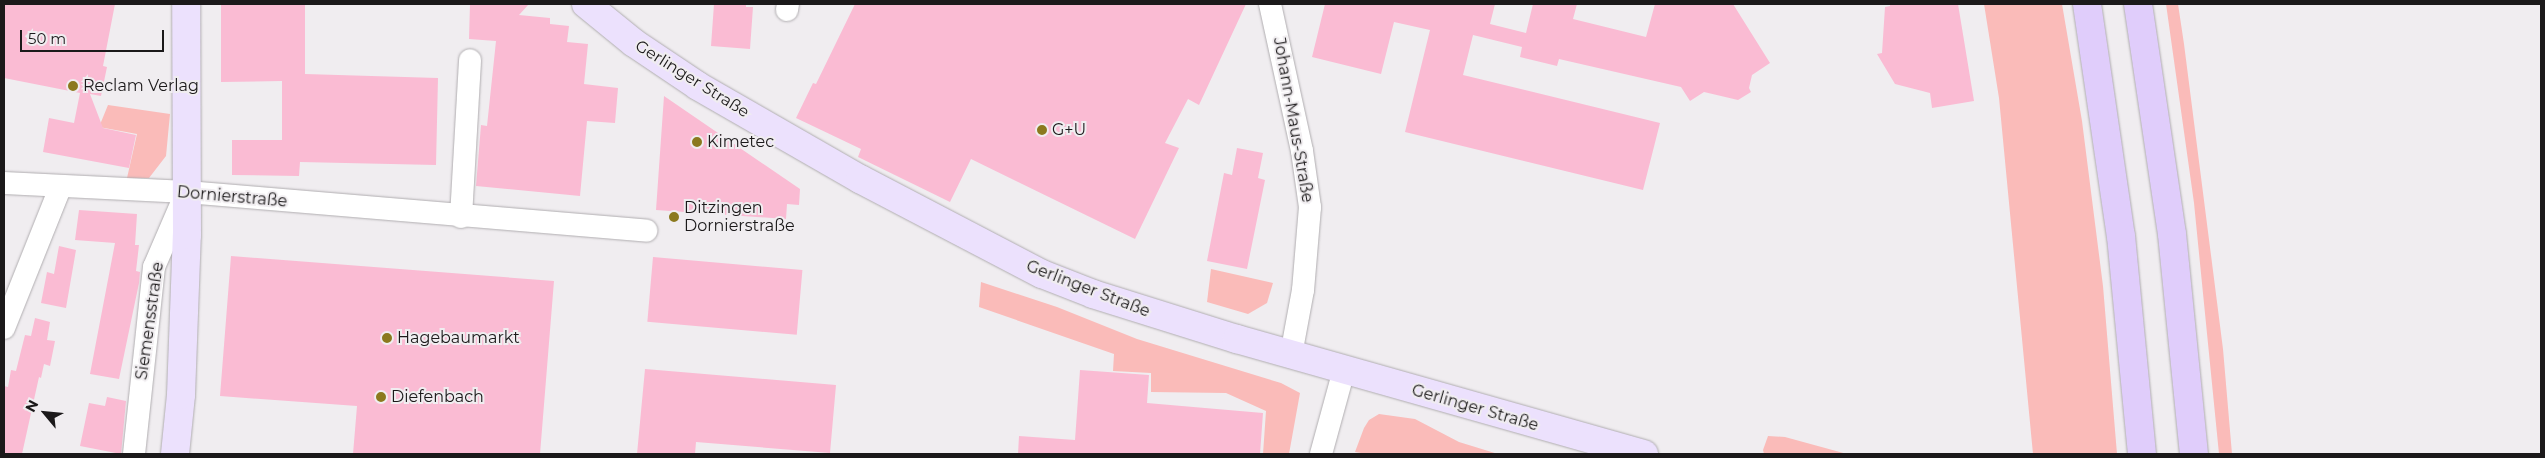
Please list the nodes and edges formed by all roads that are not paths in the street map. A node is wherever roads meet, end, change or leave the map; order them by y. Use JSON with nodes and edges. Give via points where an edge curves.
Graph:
{"nodes":[{"id":1,"x":186,"y":4,"type":"edge"},
{"id":2,"x":586,"y":4,"type":"edge"},
{"id":3,"x":1270,"y":4,"type":"edge"},
{"id":4,"x":2087,"y":4,"type":"edge"},
{"id":5,"x":2138,"y":4,"type":"edge"},
{"id":6,"x":470,"y":60,"type":"dead end"},
{"id":7,"x":4,"y":183,"type":"edge"},
{"id":8,"x":60,"y":188,"type":"junction"},
{"id":9,"x":186,"y":192,"type":"junction"},
{"id":10,"x":460,"y":217,"type":"junction"},
{"id":11,"x":646,"y":231,"type":"dead end"},
{"id":12,"x":4,"y":328,"type":"edge"},
{"id":13,"x":1291,"y":355,"type":"junction"},
{"id":14,"x":1344,"y":370,"type":"junction"},
{"id":15,"x":134,"y":454,"type":"edge"},
{"id":16,"x":175,"y":454,"type":"edge"},
{"id":17,"x":1321,"y":454,"type":"edge"},
{"id":18,"x":1644,"y":454,"type":"edge"},
{"id":19,"x":2142,"y":454,"type":"edge"},
{"id":20,"x":2194,"y":454,"type":"edge"}],
"edges":[{"from":1,"to":9,"type":"main road","name":"Siemensstraße"},
{"from":2,"to":13,"type":"main road","name":"Gerlinger Straße","via":[[634,43],[698,86],[860,179],[1042,274],[1155,314]]},
{"from":3,"to":13,"type":"street","name":"Johann-Maus-Straße","via":[[1302,151],[1310,207],[1303,290]]},
{"from":4,"to":19,"type":"highway","via":[[2121,236]]},
{"from":5,"to":20,"type":"highway","via":[[2172,234]]},
{"from":6,"to":10,"type":"street"},
{"from":7,"to":8,"type":"street","name":"Dornierstraße"},
{"from":8,"to":9,"type":"street","name":"Dornierstraße"},
{"from":8,"to":12,"type":"street"},
{"from":9,"to":10,"type":"street","name":"Dornierstraße"},
{"from":9,"to":15,"type":"street","name":"Siemensstraße","via":[[154,267]]},
{"from":9,"to":16,"type":"main road","name":"Siemensstraße","via":[[181,395]]},
{"from":10,"to":11,"type":"street","name":"Dornierstraße"},
{"from":13,"to":14,"type":"main road","name":"Gerlinger Straße"},
{"from":14,"to":17,"type":"street"},
{"from":14,"to":18,"type":"main road","name":"Gerlinger Straße"}]}
